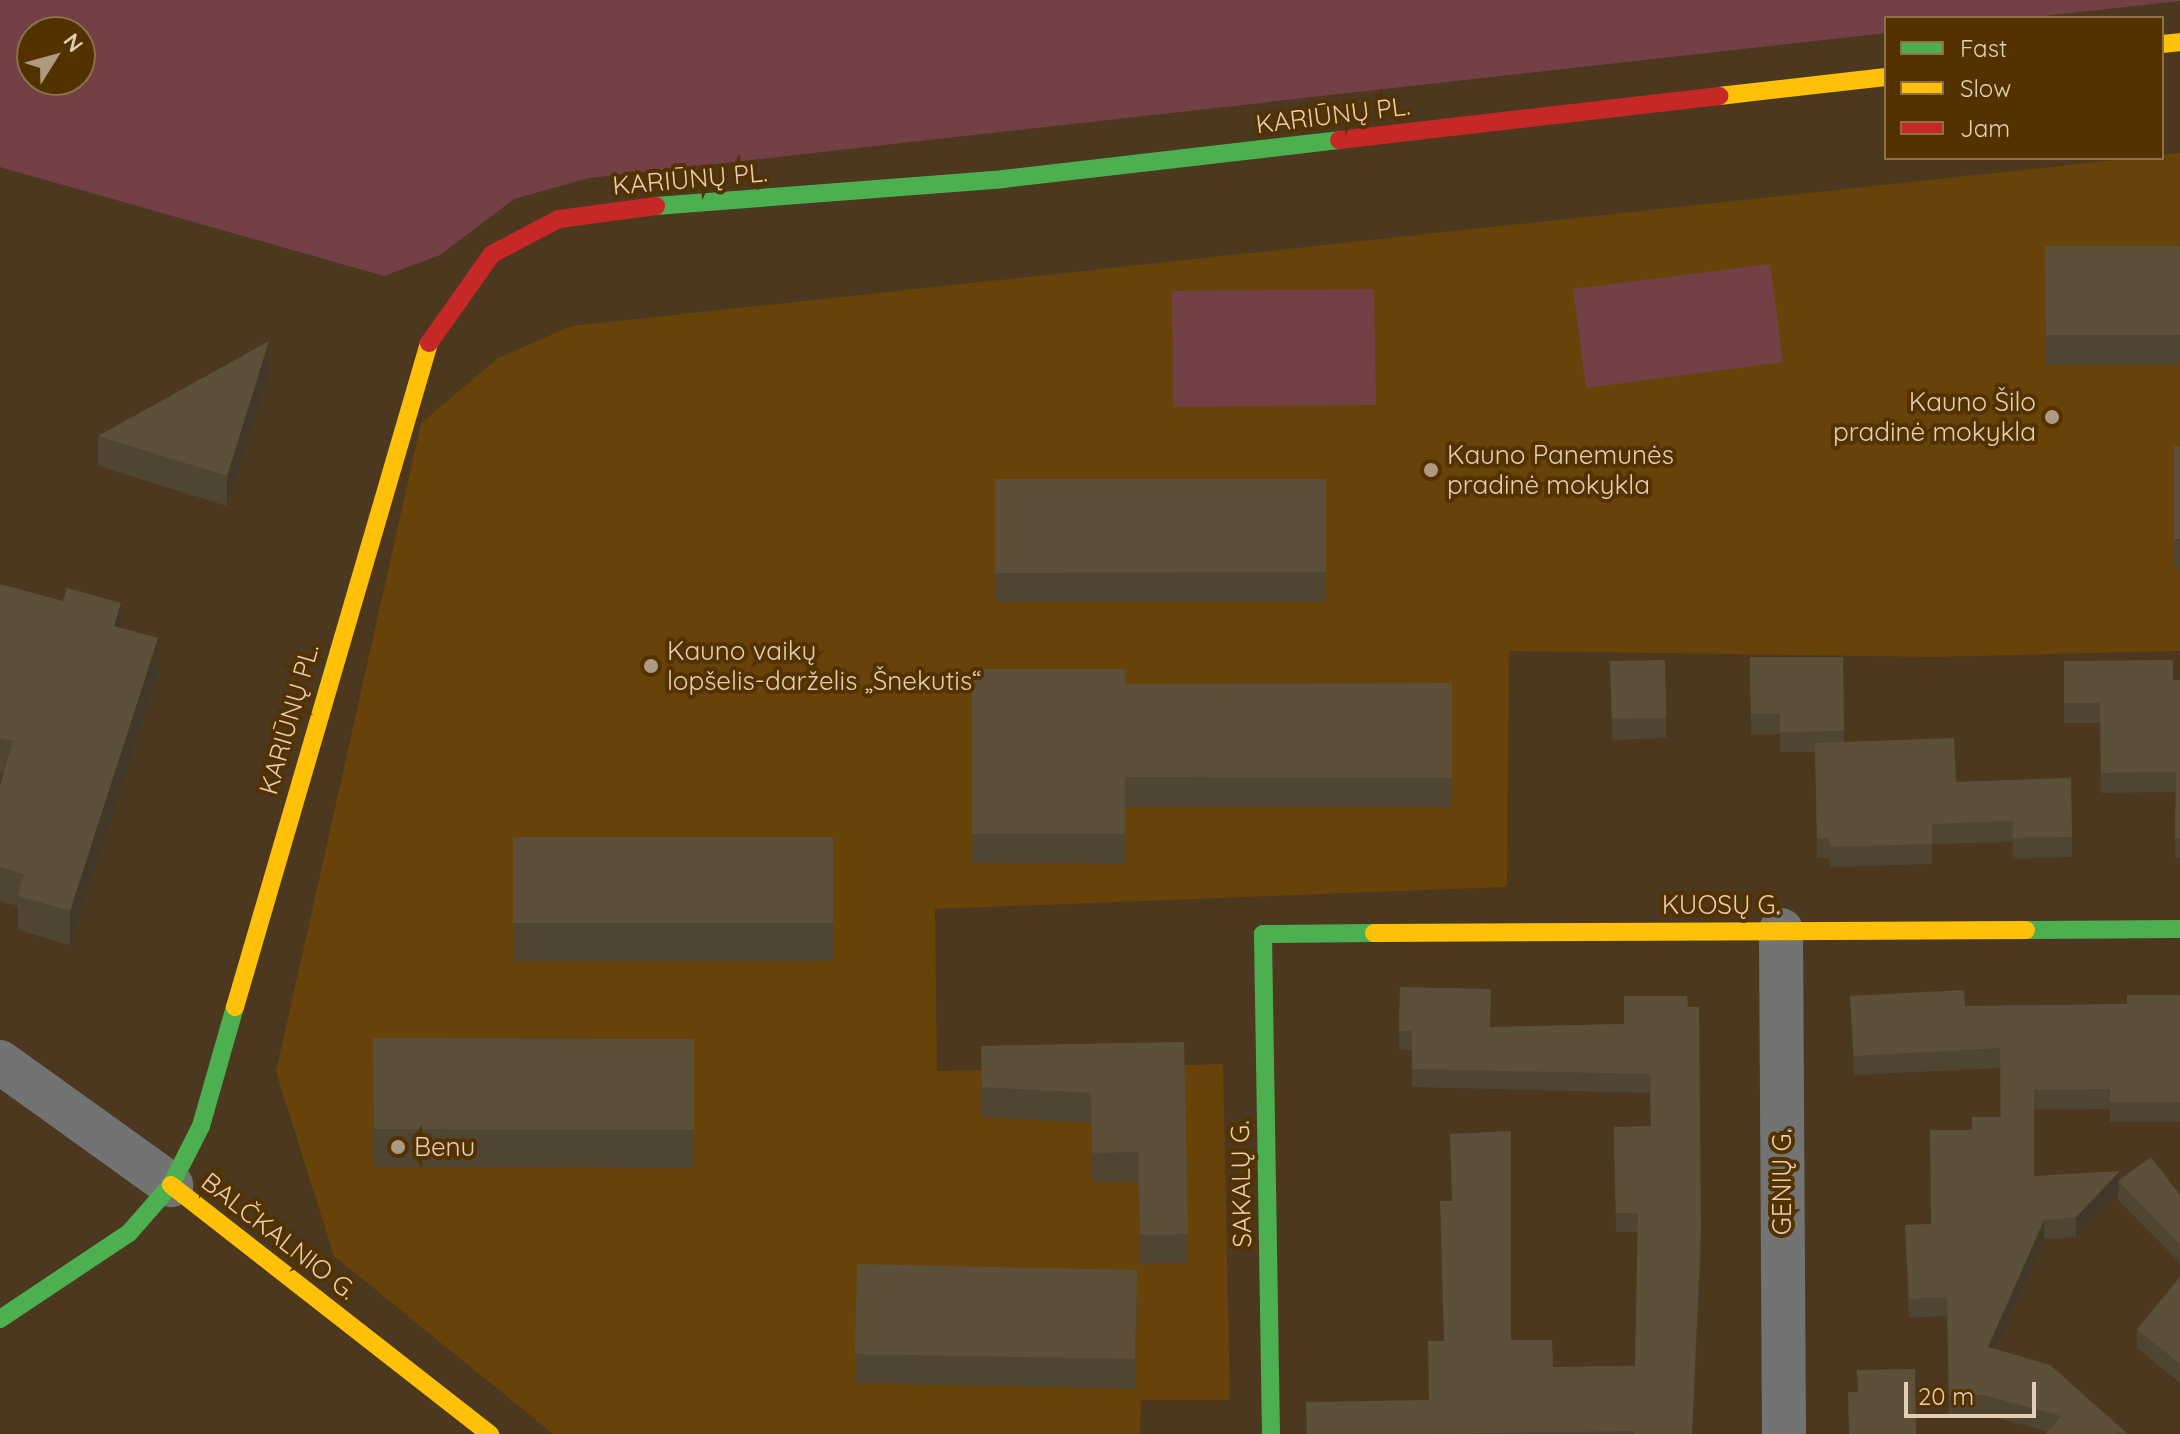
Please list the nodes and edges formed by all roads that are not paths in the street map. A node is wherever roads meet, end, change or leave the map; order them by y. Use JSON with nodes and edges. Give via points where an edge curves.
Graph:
{"nodes":[{"id":1,"x":1884,"y":77,"type":"edge"},
{"id":2,"x":2180,"y":929,"type":"edge"},
{"id":3,"x":1781,"y":930,"type":"junction"},
{"id":4,"x":1263,"y":934,"type":"joint"},
{"id":5,"x":0,"y":1062,"type":"edge"},
{"id":6,"x":171,"y":1185,"type":"junction"},
{"id":7,"x":0,"y":1319,"type":"edge"},
{"id":8,"x":490,"y":1434,"type":"edge"},
{"id":9,"x":1271,"y":1434,"type":"edge"},
{"id":10,"x":1784,"y":1434,"type":"edge"}],
"edges":[{"from":1,"to":6,"type":"street","name":"KARIŪNŲ PL.","via":[[1003,179],[620,209],[559,219],[492,254],[441,316],[415,372],[201,1126]]},
{"from":2,"to":3,"type":"street","name":"KUOSŲ G."},
{"from":3,"to":4,"type":"street","name":"KUOSŲ G."},
{"from":3,"to":10,"type":"street","name":"GENIŲ G."},
{"from":4,"to":9,"type":"street","name":"SAKALŲ G."},
{"from":5,"to":6,"type":"street"},
{"from":6,"to":7,"type":"street","name":"BALČKALNIO G.","via":[[101,1256]]},
{"from":6,"to":8,"type":"street","name":"BALČKALNIO G."}]}
